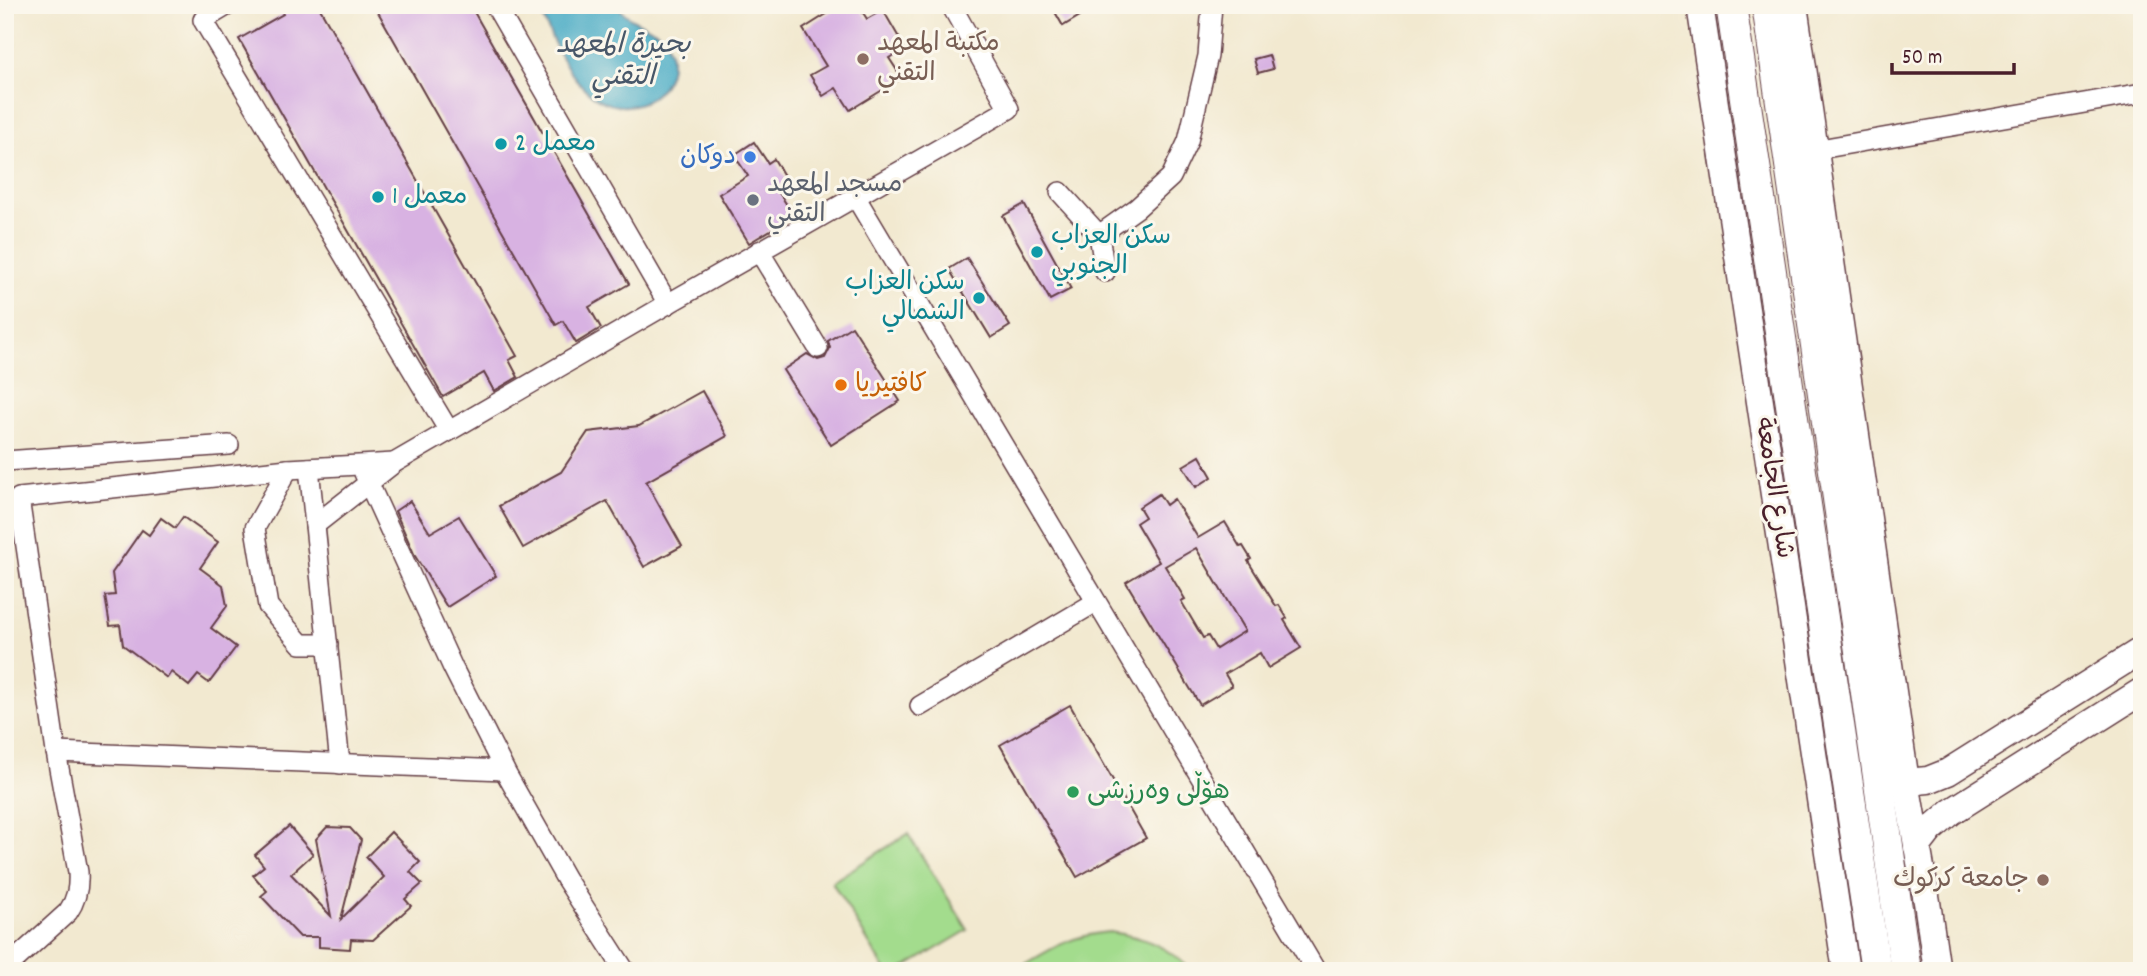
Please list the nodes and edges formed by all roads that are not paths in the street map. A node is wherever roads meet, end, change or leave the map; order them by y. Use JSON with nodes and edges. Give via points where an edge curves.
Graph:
{"nodes":[{"id":1,"x":228,"y":5,"type":"edge"},
{"id":2,"x":495,"y":5,"type":"edge"},
{"id":3,"x":951,"y":5,"type":"edge"},
{"id":4,"x":1212,"y":5,"type":"edge"},
{"id":5,"x":1700,"y":5,"type":"edge"},
{"id":6,"x":1731,"y":5,"type":"edge"},
{"id":7,"x":1767,"y":5,"type":"edge"},
{"id":8,"x":1794,"y":5,"type":"edge"},
{"id":9,"x":2142,"y":93,"type":"edge"},
{"id":10,"x":1814,"y":150,"type":"junction"},
{"id":11,"x":1060,"y":192,"type":"dead end"},
{"id":12,"x":855,"y":196,"type":"junction"},
{"id":13,"x":1099,"y":235,"type":"junction"},
{"id":14,"x":759,"y":251,"type":"junction"},
{"id":15,"x":1105,"y":272,"type":"dead end"},
{"id":16,"x":668,"y":304,"type":"junction"},
{"id":17,"x":818,"y":348,"type":"dead end"},
{"id":18,"x":449,"y":431,"type":"junction"},
{"id":19,"x":229,"y":445,"type":"dead end"},
{"id":20,"x":5,"y":461,"type":"edge"},
{"id":21,"x":309,"y":468,"type":"junction"},
{"id":22,"x":288,"y":469,"type":"junction"},
{"id":23,"x":365,"y":474,"type":"junction"},
{"id":24,"x":315,"y":525,"type":"junction"},
{"id":25,"x":1096,"y":602,"type":"junction"},
{"id":26,"x":328,"y":644,"type":"junction"},
{"id":27,"x":2142,"y":650,"type":"edge"},
{"id":28,"x":2142,"y":691,"type":"edge"},
{"id":29,"x":920,"y":706,"type":"dead end"},
{"id":30,"x":56,"y":752,"type":"junction"},
{"id":31,"x":341,"y":764,"type":"junction"},
{"id":32,"x":504,"y":770,"type":"junction"},
{"id":33,"x":1948,"y":772,"type":"junction"},
{"id":34,"x":1906,"y":782,"type":"junction"},
{"id":35,"x":1964,"y":803,"type":"junction"},
{"id":36,"x":1917,"y":847,"type":"junction"},
{"id":37,"x":5,"y":969,"type":"edge"},
{"id":38,"x":625,"y":971,"type":"edge"},
{"id":39,"x":1316,"y":971,"type":"edge"},
{"id":40,"x":1846,"y":971,"type":"edge"},
{"id":41,"x":1876,"y":971,"type":"edge"},
{"id":42,"x":1906,"y":971,"type":"edge"},
{"id":43,"x":1937,"y":971,"type":"edge"}],
"edges":[{"from":1,"to":18,"type":"street","via":[[203,20]]},
{"from":2,"to":16,"type":"street"},
{"from":3,"to":12,"type":"street","via":[[1009,108]]},
{"from":4,"to":13,"type":"street","via":[[1208,56],[1188,141],[1171,177]]},
{"from":5,"to":40,"type":"street","name":"شارع الجامعة"},
{"from":6,"to":41,"type":"main road"},
{"from":7,"to":42,"type":"main road"},
{"from":8,"to":10,"type":"street"},
{"from":9,"to":10,"type":"street"},
{"from":10,"to":34,"type":"street"},
{"from":11,"to":13,"type":"street"},
{"from":12,"to":14,"type":"street"},
{"from":12,"to":25,"type":"street"},
{"from":13,"to":15,"type":"street"},
{"from":14,"to":16,"type":"street"},
{"from":14,"to":17,"type":"street"},
{"from":16,"to":18,"type":"street"},
{"from":18,"to":23,"type":"street"},
{"from":19,"to":20,"type":"street"},
{"from":21,"to":22,"type":"street"},
{"from":21,"to":23,"type":"street"},
{"from":21,"to":24,"type":"street"},
{"from":22,"to":26,"type":"street","via":[[255,528],[268,606],[301,644]]},
{"from":22,"to":30,"type":"street","via":[[19,498]]},
{"from":23,"to":24,"type":"street"},
{"from":23,"to":32,"type":"street"},
{"from":24,"to":26,"type":"street"},
{"from":25,"to":29,"type":"street"},
{"from":25,"to":39,"type":"street"},
{"from":26,"to":31,"type":"street"},
{"from":27,"to":33,"type":"street"},
{"from":28,"to":35,"type":"street"},
{"from":30,"to":31,"type":"street"},
{"from":30,"to":37,"type":"street","via":[[78,872],[77,895],[61,919]]},
{"from":31,"to":32,"type":"street"},
{"from":32,"to":38,"type":"street"},
{"from":33,"to":34,"type":"street"},
{"from":33,"to":35,"type":"street"},
{"from":34,"to":36,"type":"street"},
{"from":35,"to":36,"type":"street"},
{"from":36,"to":43,"type":"street"}]}
